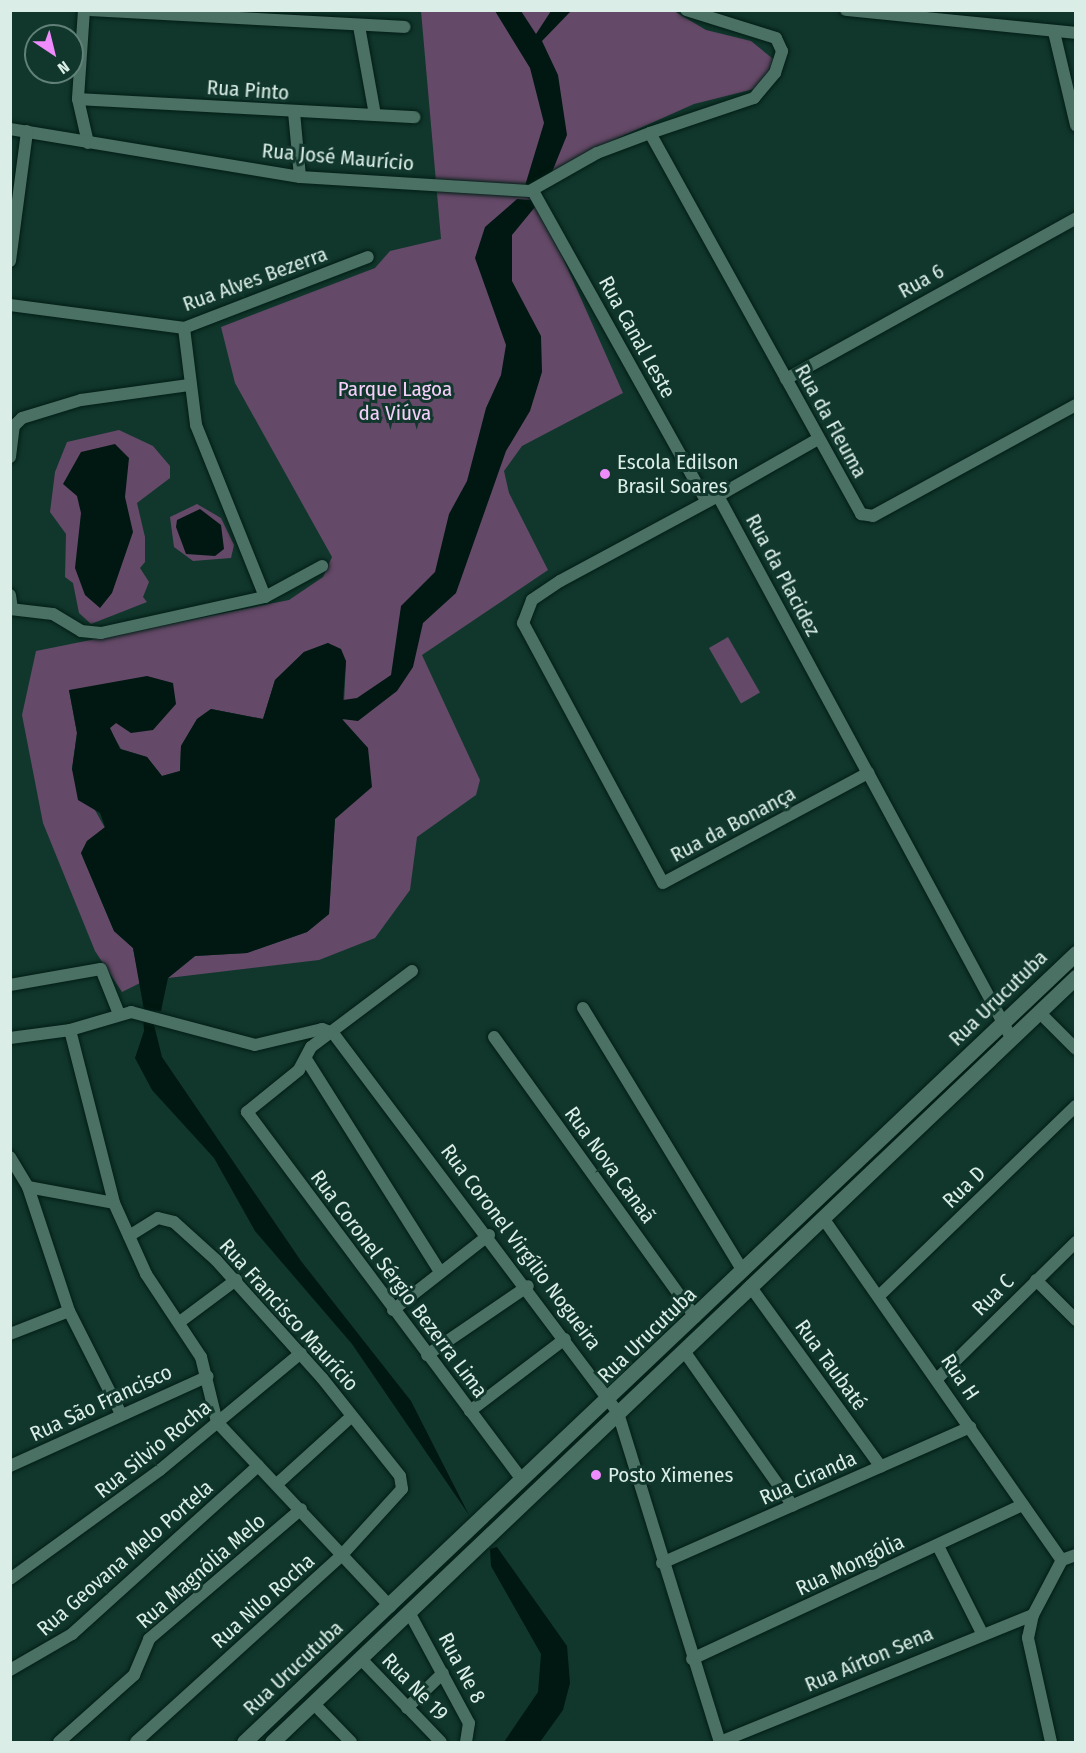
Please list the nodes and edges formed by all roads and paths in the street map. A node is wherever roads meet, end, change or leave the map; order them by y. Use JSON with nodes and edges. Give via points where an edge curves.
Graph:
{"nodes":[{"id":1,"x":84,"y":10,"type":"edge"},
{"id":2,"x":91,"y":10,"type":"edge"},
{"id":3,"x":686,"y":10,"type":"edge"},
{"id":4,"x":846,"y":10,"type":"edge"},
{"id":5,"x":359,"y":26,"type":"junction"},
{"id":6,"x":405,"y":27,"type":"dead end"},
{"id":7,"x":1054,"y":32,"type":"junction"},
{"id":8,"x":1076,"y":33,"type":"edge"},
{"id":9,"x":78,"y":99,"type":"junction"},
{"id":10,"x":294,"y":112,"type":"junction"},
{"id":11,"x":375,"y":115,"type":"junction"},
{"id":12,"x":415,"y":117,"type":"dead end"},
{"id":13,"x":1076,"y":125,"type":"edge"},
{"id":14,"x":10,"y":129,"type":"edge"},
{"id":15,"x":27,"y":131,"type":"junction"},
{"id":16,"x":650,"y":133,"type":"junction"},
{"id":17,"x":88,"y":143,"type":"junction"},
{"id":18,"x":300,"y":177,"type":"junction"},
{"id":19,"x":533,"y":191,"type":"junction"},
{"id":20,"x":1076,"y":218,"type":"edge"},
{"id":21,"x":368,"y":257,"type":"dead end"},
{"id":22,"x":10,"y":261,"type":"edge"},
{"id":23,"x":10,"y":305,"type":"edge"},
{"id":24,"x":184,"y":328,"type":"junction"},
{"id":25,"x":786,"y":379,"type":"junction"},
{"id":26,"x":189,"y":385,"type":"junction"},
{"id":27,"x":1076,"y":405,"type":"edge"},
{"id":28,"x":818,"y":439,"type":"junction"},
{"id":29,"x":10,"y":457,"type":"edge"},
{"id":30,"x":713,"y":499,"type":"junction"},
{"id":31,"x":322,"y":566,"type":"dead end"},
{"id":32,"x":10,"y":595,"type":"edge"},
{"id":33,"x":265,"y":597,"type":"junction"},
{"id":34,"x":11,"y":609,"type":"edge"},
{"id":35,"x":868,"y":773,"type":"junction"},
{"id":36,"x":1076,"y":953,"type":"edge"},
{"id":37,"x":412,"y":971,"type":"dead end"},
{"id":38,"x":1076,"y":977,"type":"edge"},
{"id":39,"x":10,"y":985,"type":"edge"},
{"id":40,"x":583,"y":1008,"type":"dead end"},
{"id":41,"x":1039,"y":1011,"type":"junction"},
{"id":42,"x":118,"y":1014,"type":"junction"},
{"id":43,"x":1002,"y":1022,"type":"junction"},
{"id":44,"x":70,"y":1030,"type":"junction"},
{"id":45,"x":333,"y":1033,"type":"junction"},
{"id":46,"x":494,"y":1037,"type":"dead end"},
{"id":47,"x":10,"y":1038,"type":"edge"},
{"id":48,"x":1011,"y":1038,"type":"junction"},
{"id":49,"x":1076,"y":1049,"type":"edge"},
{"id":50,"x":306,"y":1059,"type":"junction"},
{"id":51,"x":1076,"y":1106,"type":"edge"},
{"id":52,"x":885,"y":1137,"type":"junction"},
{"id":53,"x":896,"y":1148,"type":"junction"},
{"id":54,"x":11,"y":1158,"type":"edge"},
{"id":55,"x":869,"y":1163,"type":"junction"},
{"id":56,"x":28,"y":1187,"type":"junction"},
{"id":57,"x":114,"y":1203,"type":"junction"},
{"id":58,"x":823,"y":1218,"type":"junction"},
{"id":59,"x":489,"y":1235,"type":"junction"},
{"id":60,"x":129,"y":1236,"type":"junction"},
{"id":61,"x":1076,"y":1242,"type":"edge"},
{"id":62,"x":743,"y":1271,"type":"junction"},
{"id":63,"x":440,"y":1272,"type":"junction"},
{"id":64,"x":236,"y":1280,"type":"junction"},
{"id":65,"x":1036,"y":1280,"type":"junction"},
{"id":66,"x":528,"y":1286,"type":"junction"},
{"id":67,"x":750,"y":1286,"type":"junction"},
{"id":68,"x":879,"y":1296,"type":"junction"},
{"id":69,"x":393,"y":1310,"type":"junction"},
{"id":70,"x":69,"y":1311,"type":"junction"},
{"id":71,"x":695,"y":1317,"type":"junction"},
{"id":72,"x":1076,"y":1320,"type":"edge"},
{"id":73,"x":181,"y":1321,"type":"junction"},
{"id":74,"x":10,"y":1334,"type":"edge"},
{"id":75,"x":566,"y":1339,"type":"junction"},
{"id":76,"x":684,"y":1351,"type":"junction"},
{"id":77,"x":301,"y":1353,"type":"junction"},
{"id":78,"x":427,"y":1355,"type":"junction"},
{"id":79,"x":208,"y":1376,"type":"junction"},
{"id":80,"x":938,"y":1378,"type":"junction"},
{"id":81,"x":614,"y":1406,"type":"junction"},
{"id":82,"x":470,"y":1411,"type":"junction"},
{"id":83,"x":121,"y":1414,"type":"junction"},
{"id":84,"x":352,"y":1416,"type":"junction"},
{"id":85,"x":217,"y":1422,"type":"junction"},
{"id":86,"x":970,"y":1427,"type":"junction"},
{"id":87,"x":10,"y":1466,"type":"edge"},
{"id":88,"x":258,"y":1466,"type":"junction"},
{"id":89,"x":880,"y":1467,"type":"junction"},
{"id":90,"x":402,"y":1479,"type":"joint"},
{"id":91,"x":522,"y":1480,"type":"junction"},
{"id":92,"x":277,"y":1484,"type":"junction"},
{"id":93,"x":1023,"y":1505,"type":"junction"},
{"id":94,"x":793,"y":1506,"type":"junction"},
{"id":95,"x":301,"y":1509,"type":"junction"},
{"id":96,"x":938,"y":1546,"type":"junction"},
{"id":97,"x":342,"y":1555,"type":"junction"},
{"id":98,"x":1076,"y":1555,"type":"edge"},
{"id":99,"x":1062,"y":1560,"type":"junction"},
{"id":100,"x":663,"y":1563,"type":"junction"},
{"id":101,"x":10,"y":1579,"type":"edge"},
{"id":102,"x":390,"y":1606,"type":"junction"},
{"id":103,"x":410,"y":1614,"type":"junction"},
{"id":104,"x":1033,"y":1615,"type":"junction"},
{"id":105,"x":982,"y":1633,"type":"junction"},
{"id":106,"x":361,"y":1659,"type":"junction"},
{"id":107,"x":692,"y":1659,"type":"junction"},
{"id":108,"x":10,"y":1670,"type":"edge"},
{"id":109,"x":444,"y":1673,"type":"junction"},
{"id":110,"x":314,"y":1704,"type":"junction"},
{"id":111,"x":407,"y":1708,"type":"junction"},
{"id":112,"x":58,"y":1743,"type":"edge"},
{"id":113,"x":136,"y":1743,"type":"edge"},
{"id":114,"x":244,"y":1743,"type":"edge"},
{"id":115,"x":272,"y":1743,"type":"edge"},
{"id":116,"x":351,"y":1743,"type":"edge"},
{"id":117,"x":441,"y":1743,"type":"edge"},
{"id":118,"x":466,"y":1743,"type":"edge"},
{"id":119,"x":720,"y":1743,"type":"edge"},
{"id":120,"x":1051,"y":1743,"type":"edge"}],
"edges":[{"from":1,"to":9,"type":"street"},
{"from":2,"to":5,"type":"street"},
{"from":3,"to":16,"type":"street","via":[[776,38],[782,51],[776,73],[754,98]]},
{"from":4,"to":7,"type":"street"},
{"from":5,"to":6,"type":"street"},
{"from":5,"to":11,"type":"street"},
{"from":7,"to":8,"type":"street"},
{"from":7,"to":13,"type":"street"},
{"from":9,"to":10,"type":"street","name":"Rua Pinto"},
{"from":9,"to":17,"type":"street"},
{"from":10,"to":11,"type":"street","name":"Rua Pinto"},
{"from":10,"to":18,"type":"street"},
{"from":11,"to":12,"type":"street","name":"Rua Pinto"},
{"from":14,"to":15,"type":"street","name":"Rua José Maurício"},
{"from":15,"to":17,"type":"street","name":"Rua José Maurício"},
{"from":15,"to":22,"type":"street"},
{"from":16,"to":19,"type":"street","via":[[597,153]]},
{"from":16,"to":25,"type":"street","name":"Rua da Fleuma"},
{"from":17,"to":18,"type":"street","name":"Rua José Maurício"},
{"from":18,"to":19,"type":"street","name":"Rua José Maurício"},
{"from":19,"to":30,"type":"street","name":"Rua Canal Leste"},
{"from":20,"to":25,"type":"street","name":"Rua 6"},
{"from":21,"to":24,"type":"street","name":"Rua Alves Bezerra"},
{"from":23,"to":24,"type":"street","name":"Rua Alves Bezerra"},
{"from":24,"to":26,"type":"street"},
{"from":25,"to":28,"type":"street","name":"Rua da Fleuma"},
{"from":26,"to":29,"type":"street","via":[[81,400],[22,418],[14,426]]},
{"from":26,"to":33,"type":"street","via":[[196,425]]},
{"from":27,"to":28,"type":"street","name":"Rua da Fleuma","via":[[873,516],[861,514]]},
{"from":28,"to":30,"type":"street"},
{"from":30,"to":35,"type":"street","name":"Rua da Placidez"},
{"from":30,"to":35,"type":"street","name":"Rua da Bonança","via":[[560,581],[532,600],[522,616],[663,883]]},
{"from":31,"to":33,"type":"street"},
{"from":32,"to":34,"type":"street"},
{"from":33,"to":34,"type":"street","via":[[101,633],[81,631],[53,614]]},
{"from":35,"to":43,"type":"street"},
{"from":36,"to":43,"type":"street","name":"Rua Urucutuba"},
{"from":37,"to":45,"type":"street"},
{"from":38,"to":41,"type":"street","name":"Rua Urucutuba"},
{"from":39,"to":42,"type":"street","via":[[101,969]]},
{"from":40,"to":62,"type":"street"},
{"from":41,"to":48,"type":"street","name":"Rua Urucutuba"},
{"from":41,"to":49,"type":"street"},
{"from":42,"to":44,"type":"street"},
{"from":42,"to":45,"type":"street","via":[[147,1015],[255,1045],[322,1029]]},
{"from":43,"to":48,"type":"street"},
{"from":43,"to":52,"type":"street","name":"Rua Urucutuba"},
{"from":44,"to":47,"type":"street"},
{"from":44,"to":57,"type":"street"},
{"from":45,"to":50,"type":"street","via":[[311,1047]]},
{"from":45,"to":59,"type":"street","name":"Rua Coronel Virgílio Nogueira"},
{"from":46,"to":71,"type":"street","name":"Rua Nova Canaã"},
{"from":48,"to":53,"type":"street","name":"Rua Urucutuba"},
{"from":50,"to":63,"type":"street"},
{"from":50,"to":69,"type":"street","name":"Rua Coronel Sérgio Bezerra Lima","via":[[247,1111]]},
{"from":51,"to":68,"type":"street","name":"Rua D"},
{"from":52,"to":53,"type":"street"},
{"from":52,"to":55,"type":"street","name":"Rua Urucutuba"},
{"from":53,"to":55,"type":"street","name":"Rua Urucutuba"},
{"from":54,"to":56,"type":"street"},
{"from":55,"to":58,"type":"street","name":"Rua Urucutuba"},
{"from":55,"to":62,"type":"street","name":"Rua Urucutuba"},
{"from":56,"to":57,"type":"street"},
{"from":56,"to":70,"type":"street"},
{"from":57,"to":60,"type":"street"},
{"from":58,"to":67,"type":"street","name":"Rua Urucutuba"},
{"from":58,"to":68,"type":"street","name":"Rua H"},
{"from":59,"to":63,"type":"street"},
{"from":59,"to":66,"type":"street","name":"Rua Coronel Virgílio Nogueira"},
{"from":60,"to":64,"type":"street","name":"Rua Francisco Maurício","via":[[158,1218],[174,1222]]},
{"from":60,"to":73,"type":"street","via":[[146,1274]]},
{"from":61,"to":65,"type":"street","name":"Rua C"},
{"from":62,"to":71,"type":"street","name":"Rua Urucutuba"},
{"from":63,"to":69,"type":"street"},
{"from":64,"to":73,"type":"street"},
{"from":64,"to":77,"type":"street","name":"Rua Francisco Maurício"},
{"from":65,"to":72,"type":"street"},
{"from":65,"to":80,"type":"street","name":"Rua C"},
{"from":66,"to":75,"type":"street","name":"Rua Coronel Virgílio Nogueira"},
{"from":66,"to":78,"type":"street"},
{"from":67,"to":76,"type":"street","name":"Rua Urucutuba"},
{"from":67,"to":89,"type":"street","name":"Rua Taubaté"},
{"from":68,"to":80,"type":"street","name":"Rua H"},
{"from":69,"to":78,"type":"street","name":"Rua Coronel Sérgio Bezerra Lima"},
{"from":70,"to":74,"type":"street"},
{"from":70,"to":83,"type":"street"},
{"from":71,"to":81,"type":"street","name":"Rua Urucutuba"},
{"from":73,"to":79,"type":"street"},
{"from":75,"to":81,"type":"street","name":"Rua Coronel Virgílio Nogueira"},
{"from":75,"to":82,"type":"street"},
{"from":76,"to":81,"type":"street","name":"Rua Urucutuba"},
{"from":76,"to":94,"type":"street"},
{"from":77,"to":84,"type":"street","name":"Rua Francisco Maurício"},
{"from":77,"to":85,"type":"street","name":"Rua Silvio Rocha"},
{"from":78,"to":82,"type":"street","name":"Rua Coronel Sérgio Bezerra Lima"},
{"from":79,"to":83,"type":"street","name":"Rua São Francisco"},
{"from":79,"to":85,"type":"street"},
{"from":80,"to":86,"type":"street","name":"Rua H"},
{"from":81,"to":91,"type":"street","name":"Rua Urucutuba"},
{"from":81,"to":100,"type":"street","name":"Rua Coronel Virgílio Nogueira"},
{"from":81,"to":103,"type":"street","name":"Rua Urucutuba"},
{"from":82,"to":91,"type":"street","name":"Rua Coronel Sérgio Bezerra Lima"},
{"from":83,"to":87,"type":"street","name":"Rua São Francisco"},
{"from":84,"to":90,"type":"street","name":"Rua Francisco Maurício"},
{"from":84,"to":92,"type":"street"},
{"from":85,"to":88,"type":"street"},
{"from":85,"to":101,"type":"street","name":"Rua Silvio Rocha"},
{"from":86,"to":89,"type":"street","name":"Rua Ciranda"},
{"from":86,"to":93,"type":"street","name":"Rua H"},
{"from":88,"to":92,"type":"street"},
{"from":88,"to":108,"type":"street","name":"Rua Geovana Melo Portela","via":[[72,1634]]},
{"from":89,"to":94,"type":"street","name":"Rua Ciranda"},
{"from":90,"to":97,"type":"street","name":"Rua Nilo Rocha","via":[[402,1489]]},
{"from":91,"to":102,"type":"street","name":"Rua Urucutuba"},
{"from":92,"to":95,"type":"street"},
{"from":93,"to":96,"type":"street","name":"Rua Mongólia"},
{"from":93,"to":99,"type":"street","name":"Rua H"},
{"from":94,"to":100,"type":"street","name":"Rua Ciranda"},
{"from":95,"to":97,"type":"street"},
{"from":95,"to":112,"type":"street","name":"Rua Magnólia Melo","via":[[149,1639],[134,1675]]},
{"from":96,"to":105,"type":"street"},
{"from":96,"to":107,"type":"street","name":"Rua Mongólia"},
{"from":97,"to":102,"type":"street"},
{"from":97,"to":113,"type":"street","name":"Rua Nilo Rocha"},
{"from":98,"to":99,"type":"street"},
{"from":99,"to":104,"type":"street"},
{"from":100,"to":107,"type":"street","name":"Rua Coronel Virgílio Nogueira"},
{"from":102,"to":114,"type":"street","name":"Rua Urucutuba"},
{"from":103,"to":106,"type":"street","name":"Rua Urucutuba"},
{"from":103,"to":109,"type":"street","name":"Rua Ne 8"},
{"from":104,"to":105,"type":"street","name":"Rua Aírton Sena"},
{"from":104,"to":120,"type":"street","via":[[1027,1650]]},
{"from":105,"to":119,"type":"street","name":"Rua Aírton Sena"},
{"from":106,"to":110,"type":"street","name":"Rua Urucutuba"},
{"from":106,"to":111,"type":"street","name":"Rua Ne 19"},
{"from":107,"to":119,"type":"street","name":"Rua Coronel Virgílio Nogueira"},
{"from":109,"to":111,"type":"street"},
{"from":109,"to":118,"type":"street","name":"Rua Ne 8","via":[[468,1722]]},
{"from":110,"to":115,"type":"street","name":"Rua Urucutuba"},
{"from":110,"to":116,"type":"street"},
{"from":111,"to":117,"type":"street","name":"Rua Ne 19"}]}
